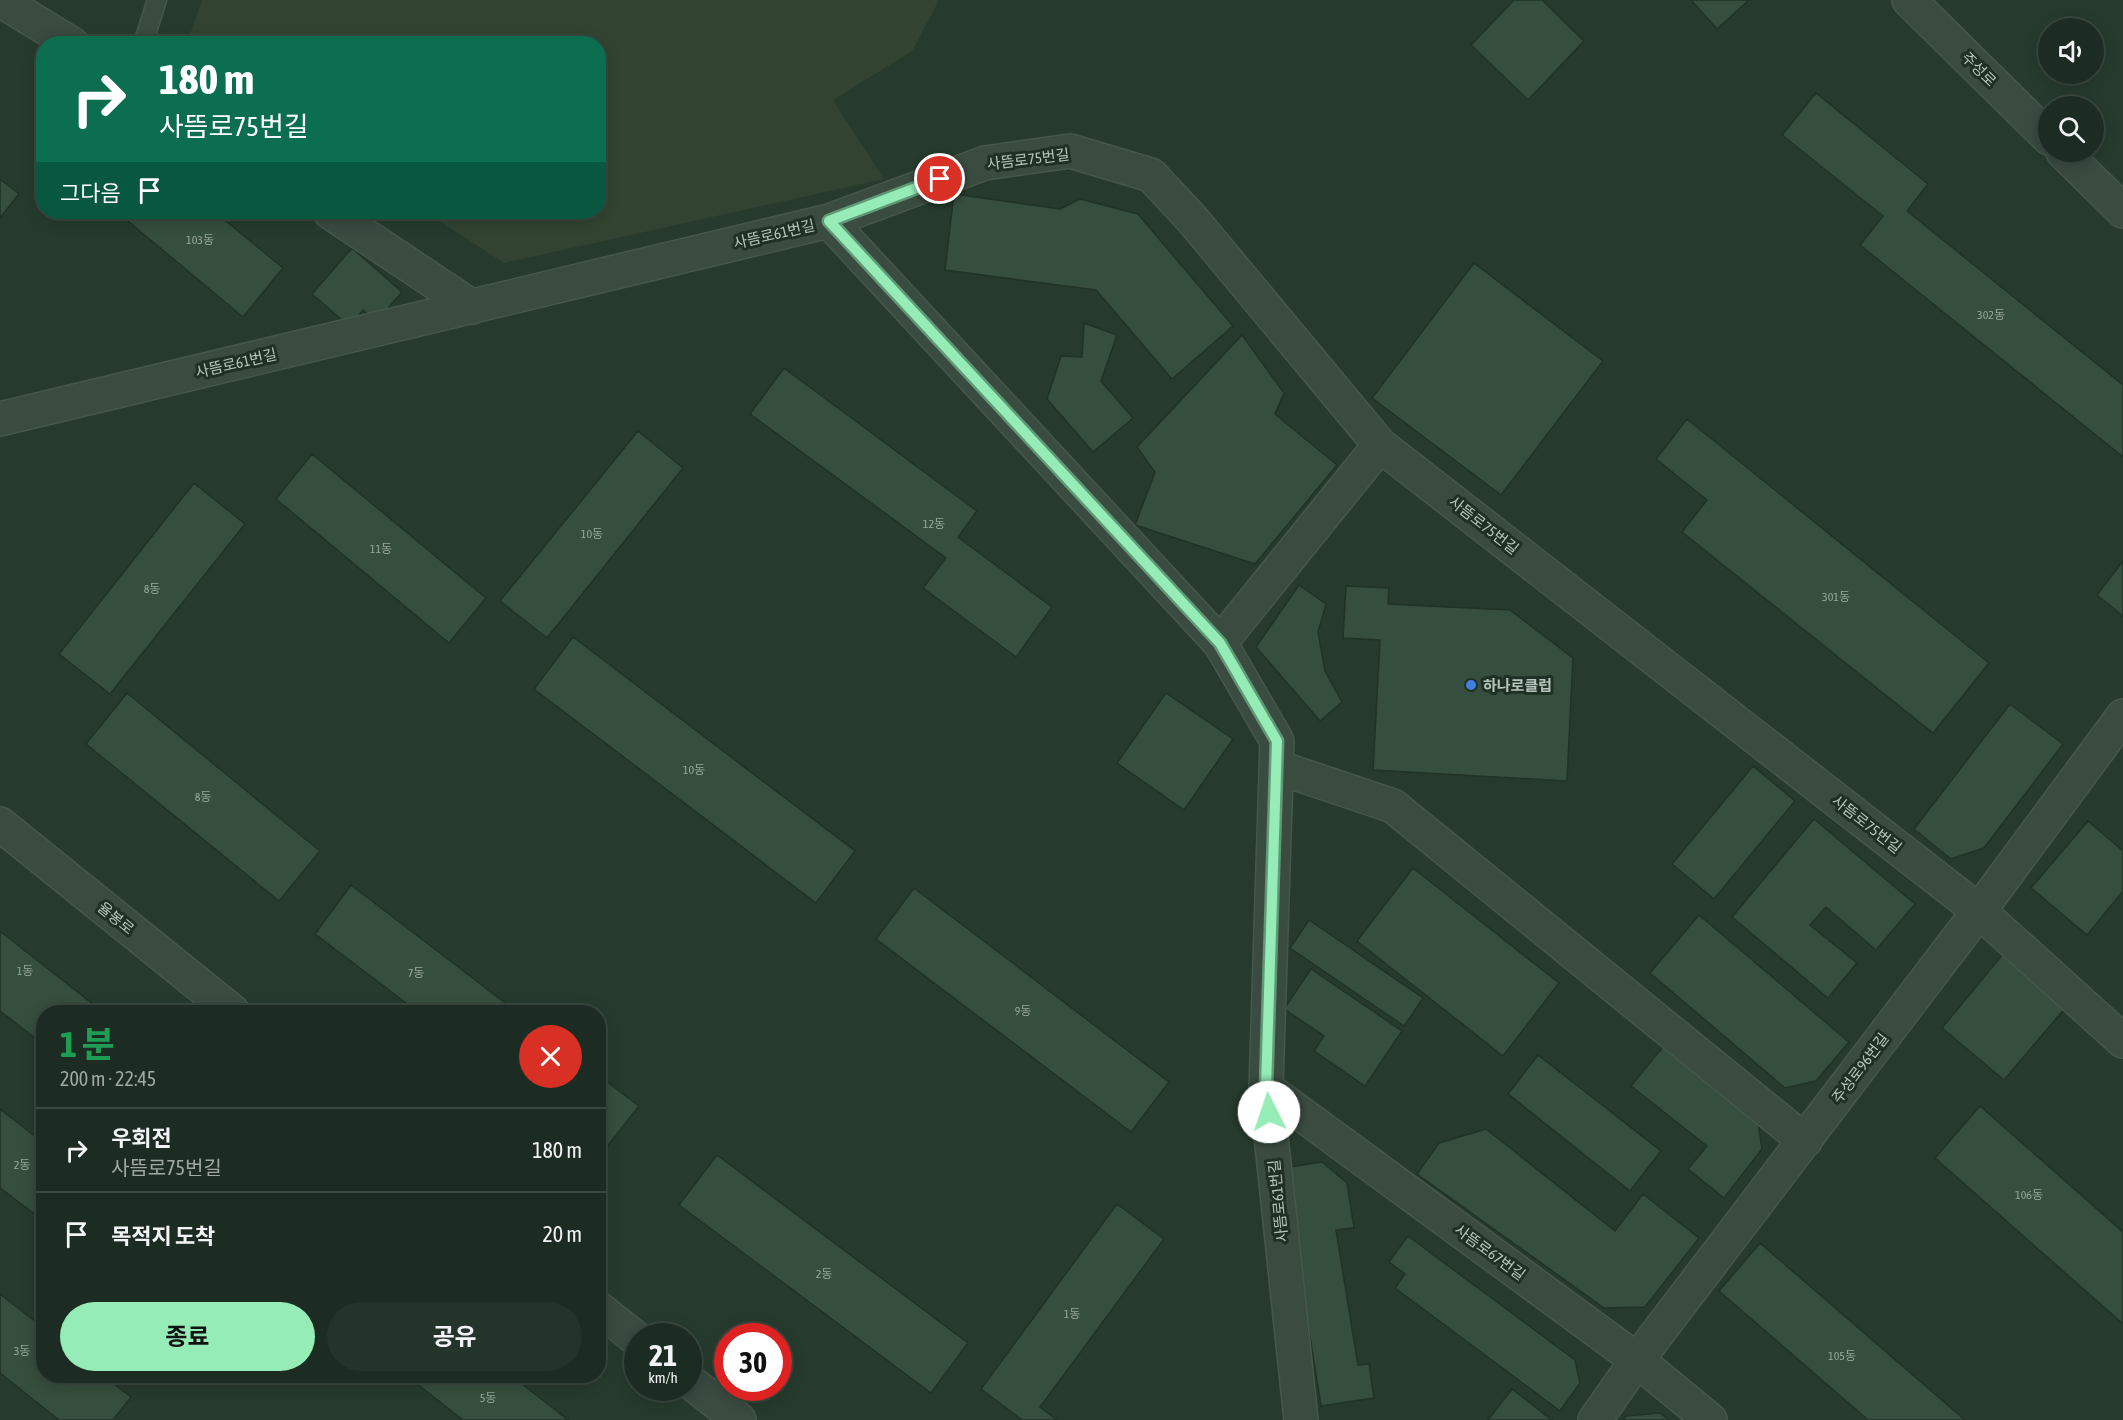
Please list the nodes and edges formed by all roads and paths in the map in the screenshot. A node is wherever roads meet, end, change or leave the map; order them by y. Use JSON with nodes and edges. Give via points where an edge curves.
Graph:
{"nodes":[{"id":1,"x":0,"y":0,"type":"edge"},
{"id":2,"x":158,"y":0,"type":"edge"},
{"id":3,"x":1909,"y":0,"type":"edge"},
{"id":4,"x":59,"y":36,"type":"edge"},
{"id":5,"x":146,"y":36,"type":"edge"},
{"id":6,"x":2038,"y":127,"type":"edge"},
{"id":7,"x":2073,"y":162,"type":"edge"},
{"id":8,"x":2123,"y":211,"type":"edge"},
{"id":9,"x":340,"y":219,"type":"edge"},
{"id":10,"x":829,"y":221,"type":"junction"},
{"id":11,"x":472,"y":307,"type":"junction"},
{"id":12,"x":0,"y":419,"type":"edge"},
{"id":13,"x":1380,"y":445,"type":"junction"},
{"id":14,"x":1220,"y":643,"type":"junction"},
{"id":15,"x":2123,"y":716,"type":"edge"},
{"id":16,"x":1276,"y":767,"type":"junction"},
{"id":17,"x":0,"y":824,"type":"edge"},
{"id":18,"x":1979,"y":911,"type":"junction"},
{"id":19,"x":224,"y":1005,"type":"edge"},
{"id":20,"x":2123,"y":1041,"type":"edge"},
{"id":21,"x":1266,"y":1088,"type":"junction"},
{"id":22,"x":1805,"y":1141,"type":"junction"},
{"id":23,"x":606,"y":1314,"type":"edge"},
{"id":24,"x":624,"y":1329,"type":"edge"},
{"id":25,"x":1636,"y":1360,"type":"junction"},
{"id":26,"x":702,"y":1391,"type":"edge"},
{"id":27,"x":739,"y":1420,"type":"edge"},
{"id":28,"x":1301,"y":1420,"type":"edge"},
{"id":29,"x":1595,"y":1420,"type":"edge"},
{"id":30,"x":1710,"y":1420,"type":"edge"}],
"edges":[{"from":1,"to":4,"type":"street"},
{"from":2,"to":5,"type":"lane"},
{"from":3,"to":6,"type":"street","name":"주성로"},
{"from":7,"to":8,"type":"street"},
{"from":9,"to":11,"type":"street"},
{"from":10,"to":11,"type":"street","name":"사뜸로61번길"},
{"from":10,"to":13,"type":"street","name":"사뜸로75번길","via":[[985,163],[1070,151],[1151,175]]},
{"from":10,"to":14,"type":"street","name":"사뜸로61번길"},
{"from":11,"to":12,"type":"street","name":"사뜸로61번길"},
{"from":13,"to":14,"type":"street"},
{"from":13,"to":18,"type":"street","name":"사뜸로75번길"},
{"from":14,"to":16,"type":"street","name":"사뜸로61번길","via":[[1277,741]]},
{"from":15,"to":18,"type":"street","name":"주성로96번길"},
{"from":16,"to":21,"type":"street","name":"사뜸로61번길"},
{"from":16,"to":22,"type":"street","via":[[1393,806]]},
{"from":17,"to":19,"type":"street","name":"율봉로"},
{"from":18,"to":20,"type":"street","name":"사뜸로75번길"},
{"from":18,"to":22,"type":"street","name":"주성로96번길"},
{"from":21,"to":25,"type":"street","name":"사뜸로67번길"},
{"from":21,"to":28,"type":"street","name":"사뜸로61번길"},
{"from":22,"to":25,"type":"street","name":"주성로96번길"},
{"from":23,"to":24,"type":"street"},
{"from":25,"to":29,"type":"street","name":"주성로96번길"},
{"from":25,"to":30,"type":"street","name":"사뜸로67번길"},
{"from":26,"to":27,"type":"street"}]}
